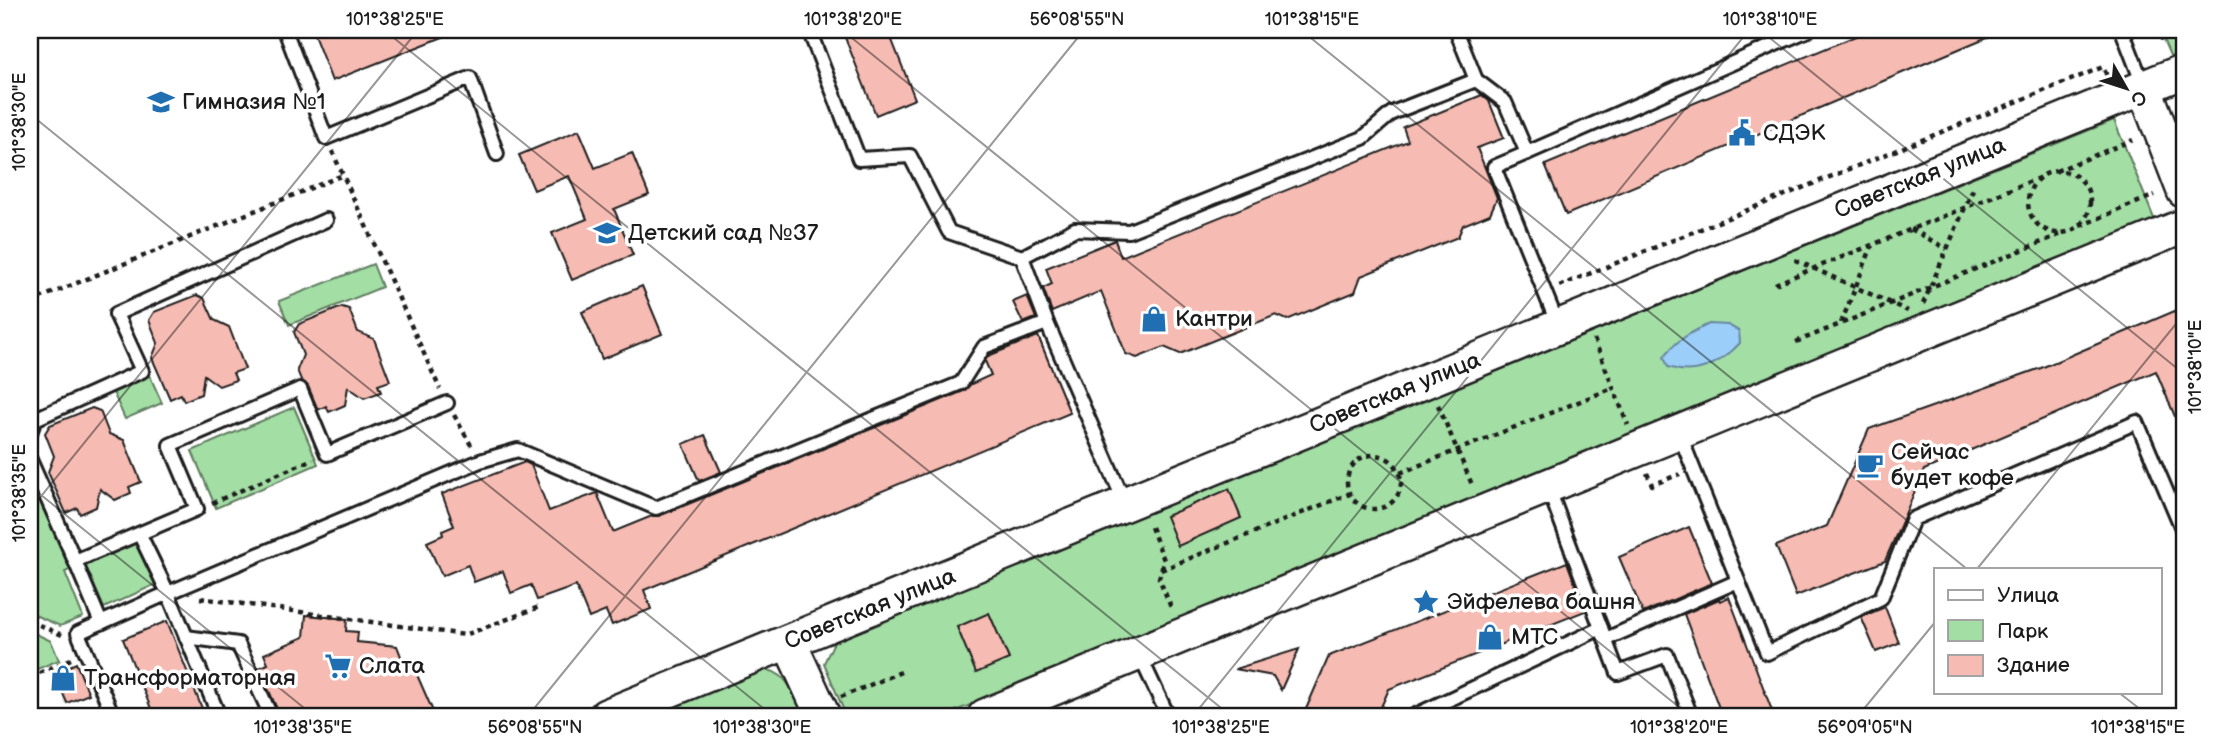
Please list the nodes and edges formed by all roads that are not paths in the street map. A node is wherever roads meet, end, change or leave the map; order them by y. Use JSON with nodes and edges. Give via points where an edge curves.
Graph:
{"nodes":[{"id":1,"x":285,"y":30,"type":"edge"},
{"id":2,"x":809,"y":30,"type":"edge"},
{"id":3,"x":1455,"y":30,"type":"edge"},
{"id":4,"x":1808,"y":30,"type":"edge"},
{"id":5,"x":2122,"y":30,"type":"edge"},
{"id":6,"x":2184,"y":71,"type":"edge"},
{"id":7,"x":1476,"y":80,"type":"junction"},
{"id":8,"x":2144,"y":87,"type":"junction"},
{"id":9,"x":1527,"y":153,"type":"junction"},
{"id":10,"x":497,"y":154,"type":"dead end"},
{"id":11,"x":2170,"y":193,"type":"edge"},
{"id":12,"x":326,"y":220,"type":"dead end"},
{"id":13,"x":2184,"y":226,"type":"edge"},
{"id":14,"x":1022,"y":257,"type":"junction"},
{"id":15,"x":1047,"y":323,"type":"junction"},
{"id":16,"x":1559,"y":325,"type":"junction"},
{"id":17,"x":447,"y":403,"type":"road end"},
{"id":18,"x":1679,"y":432,"type":"junction"},
{"id":19,"x":30,"y":433,"type":"edge"},
{"id":20,"x":30,"y":460,"type":"edge"},
{"id":21,"x":1548,"y":486,"type":"junction"},
{"id":22,"x":1125,"y":503,"type":"junction"},
{"id":23,"x":2184,"y":533,"type":"edge"},
{"id":24,"x":140,"y":535,"type":"junction"},
{"id":25,"x":75,"y":561,"type":"junction"},
{"id":26,"x":1738,"y":581,"type":"junction"},
{"id":27,"x":167,"y":593,"type":"junction"},
{"id":28,"x":101,"y":623,"type":"junction"},
{"id":29,"x":1603,"y":633,"type":"junction"},
{"id":30,"x":186,"y":636,"type":"junction"},
{"id":31,"x":789,"y":642,"type":"junction"},
{"id":32,"x":1139,"y":653,"type":"junction"},
{"id":33,"x":821,"y":711,"type":"edge"},
{"id":34,"x":1002,"y":713,"type":"edge"},
{"id":35,"x":113,"y":716,"type":"edge"},
{"id":36,"x":219,"y":716,"type":"edge"},
{"id":37,"x":271,"y":716,"type":"edge"},
{"id":38,"x":606,"y":716,"type":"edge"},
{"id":39,"x":1168,"y":716,"type":"edge"},
{"id":40,"x":1414,"y":716,"type":"edge"},
{"id":41,"x":1691,"y":716,"type":"edge"}],
"edges":[{"from":1,"to":10,"type":"lane","via":[[326,138],[470,78]]},
{"from":2,"to":14,"type":"lane","via":[[859,159],[910,156],[949,232]]},
{"from":3,"to":7,"type":"lane"},
{"from":4,"to":9,"type":"lane"},
{"from":5,"to":8,"type":"lane"},
{"from":6,"to":8,"type":"street","name":"Советская улица"},
{"from":7,"to":9,"type":"lane","via":[[1505,102]]},
{"from":7,"to":14,"type":"lane","via":[[1392,113],[1363,138],[1129,231],[1075,229]]},
{"from":8,"to":11,"type":"street"},
{"from":8,"to":16,"type":"street","name":"Советская улица"},
{"from":9,"to":16,"type":"lane","via":[[1494,167]]},
{"from":12,"to":19,"type":"lane","via":[[116,314],[142,372],[35,419]]},
{"from":13,"to":18,"type":"street"},
{"from":14,"to":15,"type":"lane"},
{"from":15,"to":22,"type":"lane"},
{"from":15,"to":27,"type":"lane","via":[[984,347],[961,383],[656,508],[518,450],[480,461]]},
{"from":16,"to":22,"type":"street","name":"Советская улица"},
{"from":17,"to":24,"type":"lane","via":[[327,454],[300,390],[170,445],[197,509]]},
{"from":18,"to":21,"type":"street"},
{"from":18,"to":26,"type":"lane"},
{"from":20,"to":25,"type":"lane"},
{"from":21,"to":29,"type":"lane"},
{"from":21,"to":32,"type":"street"},
{"from":22,"to":31,"type":"street","name":"Советская улица"},
{"from":23,"to":26,"type":"lane","via":[[2137,422],[1913,519],[1881,598],[1767,653]]},
{"from":24,"to":25,"type":"lane"},
{"from":24,"to":27,"type":"lane"},
{"from":25,"to":28,"type":"lane"},
{"from":26,"to":29,"type":"lane"},
{"from":27,"to":28,"type":"lane"},
{"from":27,"to":30,"type":"lane"},
{"from":28,"to":35,"type":"lane","via":[[78,633]]},
{"from":29,"to":40,"type":"lane"},
{"from":29,"to":41,"type":"lane","via":[[1618,673],[1667,655]]},
{"from":30,"to":36,"type":"lane"},
{"from":30,"to":37,"type":"lane","via":[[238,644]]},
{"from":31,"to":33,"type":"street"},
{"from":31,"to":38,"type":"street","name":"Советская улица"},
{"from":32,"to":34,"type":"street"},
{"from":32,"to":39,"type":"lane"}]}
